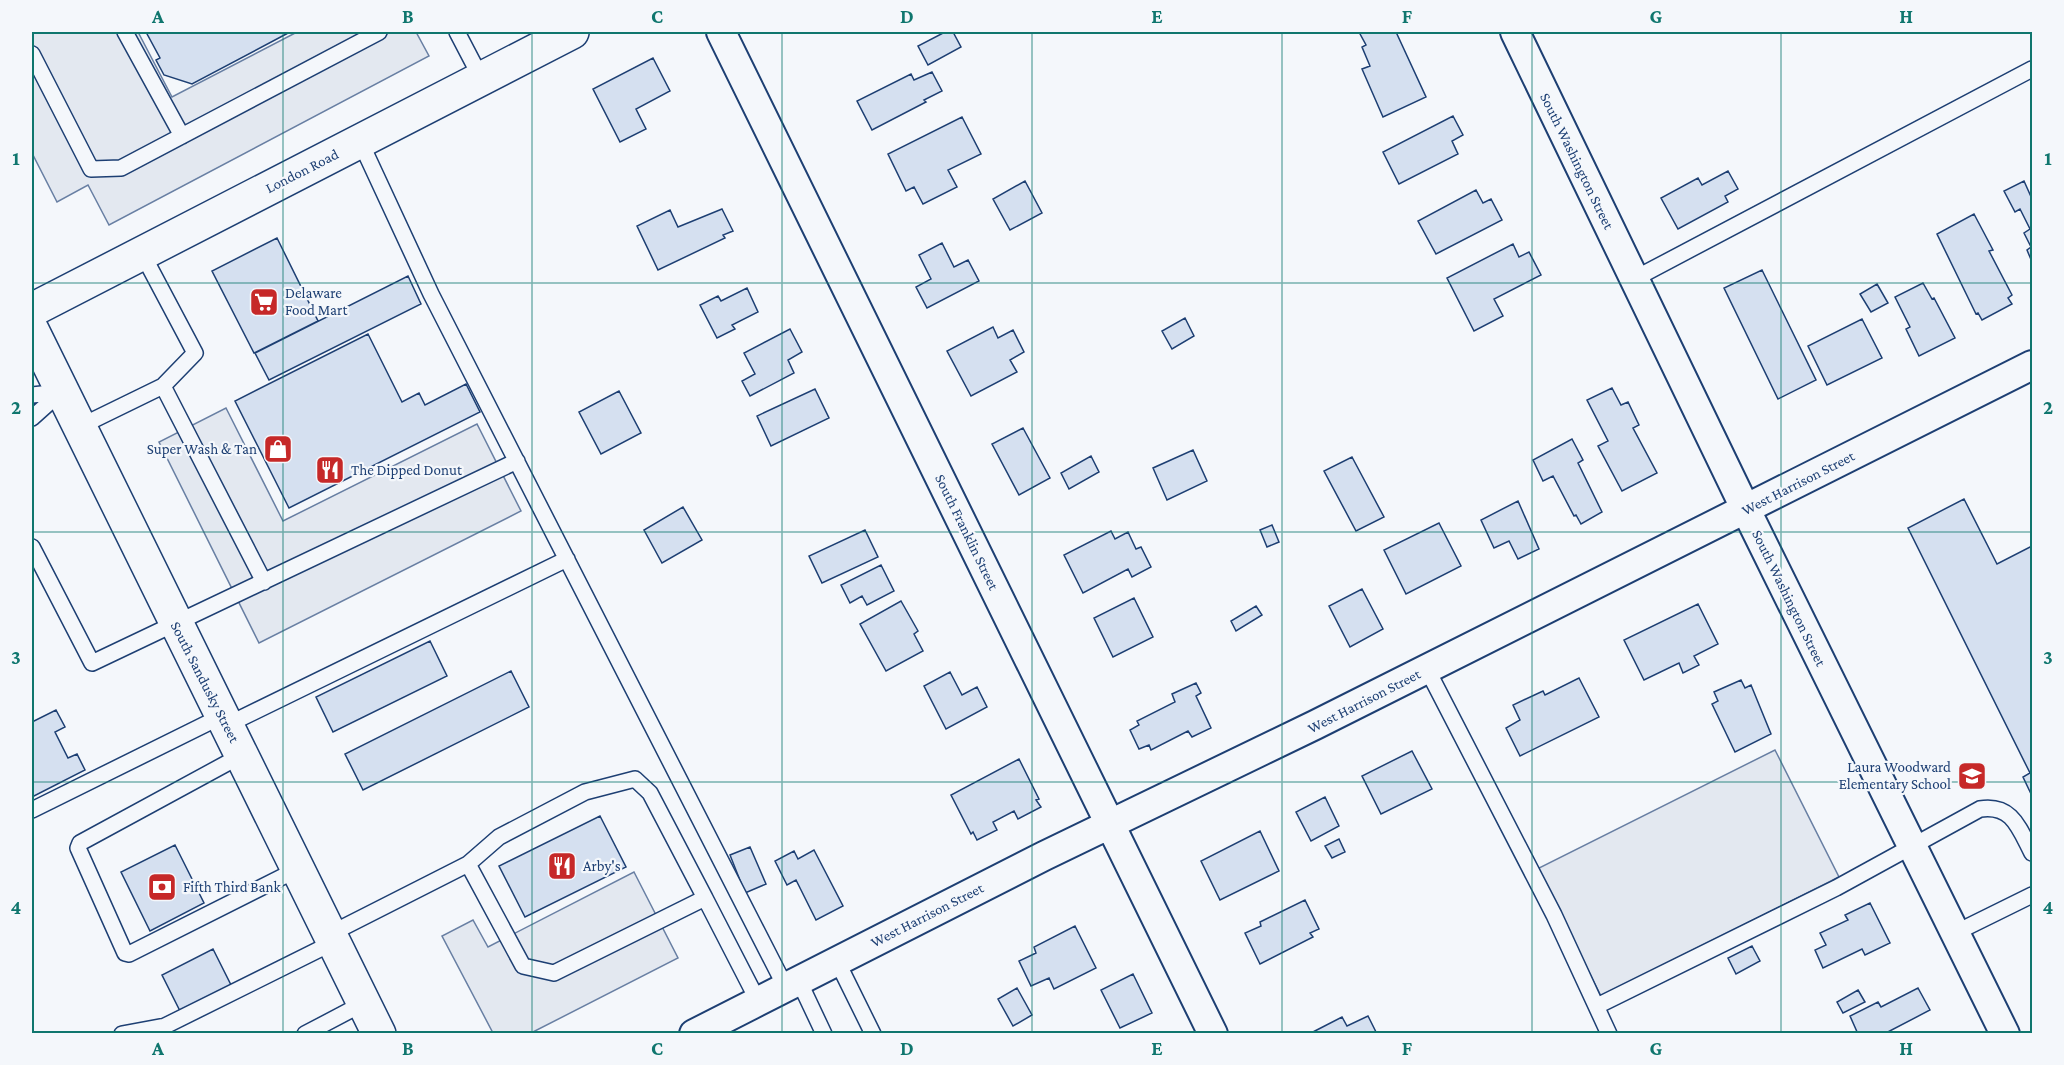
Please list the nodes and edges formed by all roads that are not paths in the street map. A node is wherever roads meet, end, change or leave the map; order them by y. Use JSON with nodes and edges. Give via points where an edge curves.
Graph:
{"nodes":[{"id":1,"x":125,"y":32,"type":"edge"},
{"id":2,"x":379,"y":32,"type":"edge"},
{"id":3,"x":457,"y":32,"type":"edge"},
{"id":4,"x":572,"y":32,"type":"edge"},
{"id":5,"x":721,"y":32,"type":"edge"},
{"id":6,"x":1515,"y":32,"type":"edge"},
{"id":7,"x":32,"y":54,"type":"edge"},
{"id":8,"x":2032,"y":69,"type":"edge"},
{"id":9,"x":481,"y":78,"type":"junction"},
{"id":10,"x":182,"y":136,"type":"junction"},
{"id":11,"x":360,"y":141,"type":"junction"},
{"id":12,"x":142,"y":253,"type":"junction"},
{"id":13,"x":1634,"y":279,"type":"junction"},
{"id":14,"x":32,"y":310,"type":"edge"},
{"id":15,"x":32,"y":330,"type":"edge"},
{"id":16,"x":2032,"y":366,"type":"edge"},
{"id":17,"x":163,"y":386,"type":"junction"},
{"id":18,"x":46,"y":394,"type":"edge"},
{"id":19,"x":32,"y":418,"type":"edge"},
{"id":20,"x":80,"y":427,"type":"junction"},
{"id":21,"x":517,"y":461,"type":"junction"},
{"id":22,"x":1746,"y":510,"type":"junction"},
{"id":23,"x":32,"y":547,"type":"edge"},
{"id":24,"x":567,"y":559,"type":"junction"},
{"id":25,"x":264,"y":582,"type":"junction"},
{"id":26,"x":176,"y":623,"type":"junction"},
{"id":27,"x":1427,"y":669,"type":"junction"},
{"id":28,"x":225,"y":721,"type":"junction"},
{"id":29,"x":242,"y":755,"type":"junction"},
{"id":30,"x":32,"y":810,"type":"edge"},
{"id":31,"x":1111,"y":824,"type":"junction"},
{"id":32,"x":1912,"y":848,"type":"junction"},
{"id":33,"x":2032,"y":852,"type":"edge"},
{"id":34,"x":468,"y":864,"type":"junction"},
{"id":35,"x":298,"y":869,"type":"junction"},
{"id":36,"x":2032,"y":895,"type":"edge"},
{"id":37,"x":705,"y":898,"type":"junction"},
{"id":38,"x":1955,"y":933,"type":"junction"},
{"id":39,"x":332,"y":938,"type":"junction"},
{"id":40,"x":837,"y":961,"type":"junction"},
{"id":41,"x":792,"y":985,"type":"junction"},
{"id":42,"x":364,"y":1003,"type":"junction"},
{"id":43,"x":759,"y":1003,"type":"junction"},
{"id":44,"x":1597,"y":1006,"type":"junction"},
{"id":45,"x":122,"y":1034,"type":"edge"},
{"id":46,"x":305,"y":1034,"type":"edge"},
{"id":47,"x":379,"y":1034,"type":"edge"},
{"id":48,"x":694,"y":1034,"type":"edge"},
{"id":49,"x":824,"y":1034,"type":"edge"},
{"id":50,"x":873,"y":1034,"type":"edge"},
{"id":51,"x":1213,"y":1034,"type":"edge"},
{"id":52,"x":1609,"y":1034,"type":"edge"},
{"id":53,"x":2005,"y":1034,"type":"edge"}],
"edges":[{"from":1,"to":10,"type":"lane"},
{"from":2,"to":10,"type":"lane"},
{"from":3,"to":9,"type":"lane"},
{"from":4,"to":9,"type":"street","name":"London Road"},
{"from":5,"to":31,"type":"street","name":"South Franklin Street"},
{"from":6,"to":13,"type":"street","name":"South Washington Street"},
{"from":7,"to":10,"type":"lane","via":[[91,169],[121,168]]},
{"from":8,"to":13,"type":"lane"},
{"from":9,"to":11,"type":"street","name":"London Road"},
{"from":11,"to":12,"type":"street","name":"London Road"},
{"from":11,"to":21,"type":"lane","via":[[431,294]]},
{"from":12,"to":14,"type":"street","name":"London Road"},
{"from":12,"to":17,"type":"lane","via":[[195,353]]},
{"from":13,"to":22,"type":"street","name":"South Washington Street"},
{"from":15,"to":18,"type":"street","name":"South Sandusky Street"},
{"from":16,"to":22,"type":"street","name":"West Harrison Street"},
{"from":17,"to":20,"type":"lane"},
{"from":17,"to":25,"type":"lane"},
{"from":18,"to":19,"type":"lane"},
{"from":18,"to":20,"type":"street","name":"South Sandusky Street"},
{"from":20,"to":26,"type":"street","name":"South Sandusky Street"},
{"from":21,"to":24,"type":"lane"},
{"from":21,"to":25,"type":"lane"},
{"from":22,"to":27,"type":"street","name":"West Harrison Street"},
{"from":22,"to":32,"type":"street","name":"South Washington Street"},
{"from":23,"to":26,"type":"lane","via":[[92,663]]},
{"from":24,"to":28,"type":"lane"},
{"from":24,"to":41,"type":"lane"},
{"from":25,"to":26,"type":"lane"},
{"from":26,"to":28,"type":"street","name":"South Sandusky Street"},
{"from":27,"to":31,"type":"street","name":"West Harrison Street"},
{"from":27,"to":44,"type":"lane"},
{"from":28,"to":29,"type":"street","name":"South Sandusky Street"},
{"from":28,"to":30,"type":"lane"},
{"from":29,"to":35,"type":"street","name":"South Sandusky Street"},
{"from":29,"to":35,"type":"lane","via":[[80,843],[78,848],[124,953],[129,954]]},
{"from":31,"to":40,"type":"street","name":"West Harrison Street"},
{"from":31,"to":51,"type":"street","name":"South Franklin Street"},
{"from":32,"to":33,"type":"lane","via":[[1980,809],[1993,807],[2013,819]]},
{"from":32,"to":38,"type":"street","name":"South Washington Street"},
{"from":32,"to":44,"type":"lane"},
{"from":34,"to":37,"type":"lane","via":[[523,966],[554,973]]},
{"from":34,"to":37,"type":"lane","via":[[499,837],[585,792],[635,779],[650,793]]},
{"from":34,"to":39,"type":"lane"},
{"from":35,"to":39,"type":"street","name":"South Sandusky Street"},
{"from":36,"to":38,"type":"lane"},
{"from":37,"to":43,"type":"lane"},
{"from":38,"to":53,"type":"street","name":"South Washington Street"},
{"from":39,"to":42,"type":"street","name":"South Sandusky Street"},
{"from":39,"to":45,"type":"lane","via":[[165,1026]]},
{"from":40,"to":41,"type":"street","name":"West Harrison Street"},
{"from":40,"to":50,"type":"lane"},
{"from":41,"to":43,"type":"street","name":"West Harrison Street"},
{"from":41,"to":49,"type":"lane"},
{"from":42,"to":46,"type":"lane"},
{"from":42,"to":47,"type":"street","name":"South Sandusky Street"},
{"from":43,"to":48,"type":"street","name":"West Harrison Street"},
{"from":44,"to":52,"type":"lane"}]}
